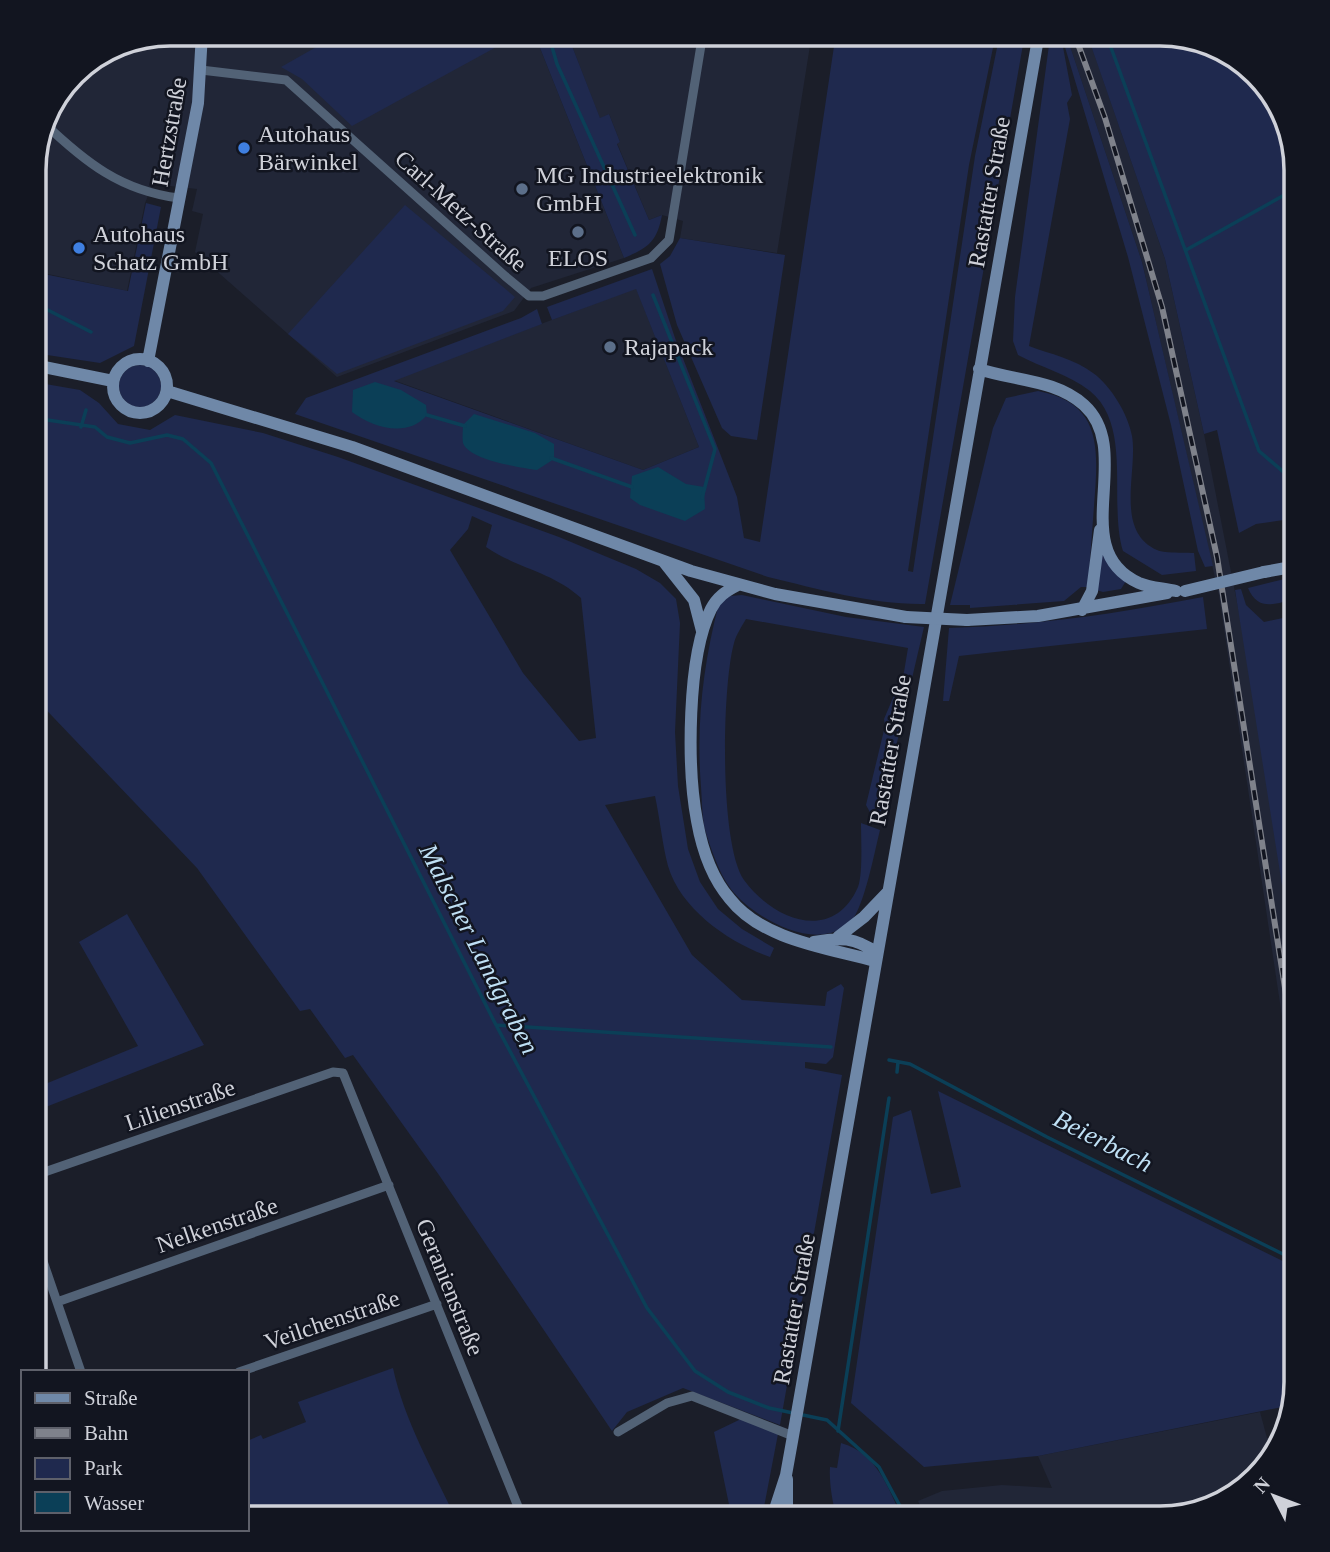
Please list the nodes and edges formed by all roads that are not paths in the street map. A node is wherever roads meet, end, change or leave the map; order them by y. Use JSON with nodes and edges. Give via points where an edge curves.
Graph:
{"nodes":[{"id":1,"x":202,"y":46,"type":"edge"},
{"id":2,"x":701,"y":46,"type":"edge"},
{"id":3,"x":1037,"y":46,"type":"edge"},
{"id":4,"x":201,"y":70,"type":"junction"},
{"id":5,"x":52,"y":131,"type":"edge"},
{"id":6,"x":179,"y":198,"type":"junction"},
{"id":7,"x":148,"y":361,"type":"junction"},
{"id":8,"x":46,"y":367,"type":"edge"},
{"id":9,"x":979,"y":369,"type":"junction"},
{"id":10,"x":113,"y":381,"type":"junction"},
{"id":11,"x":167,"y":391,"type":"junction"},
{"id":12,"x":1102,"y":520,"type":"junction"},
{"id":13,"x":664,"y":562,"type":"junction"},
{"id":14,"x":1284,"y":568,"type":"edge"},
{"id":15,"x":738,"y":584,"type":"junction"},
{"id":16,"x":1180,"y":591,"type":"junction"},
{"id":17,"x":1082,"y":610,"type":"junction"},
{"id":18,"x":702,"y":631,"type":"junction"},
{"id":19,"x":887,"y":893,"type":"junction"},
{"id":20,"x":837,"y":937,"type":"junction"},
{"id":21,"x":810,"y":943,"type":"junction"},
{"id":22,"x":876,"y":957,"type":"junction"},
{"id":23,"x":340,"y":1071,"type":"joint"},
{"id":24,"x":46,"y":1172,"type":"edge"},
{"id":25,"x":389,"y":1185,"type":"junction"},
{"id":26,"x":46,"y":1268,"type":"edge"},
{"id":27,"x":58,"y":1301,"type":"junction"},
{"id":28,"x":437,"y":1304,"type":"junction"},
{"id":29,"x":79,"y":1370,"type":"edge"},
{"id":30,"x":245,"y":1370,"type":"edge"},
{"id":31,"x":618,"y":1432,"type":"dead end"},
{"id":32,"x":793,"y":1436,"type":"junction"},
{"id":33,"x":786,"y":1475,"type":"junction"},
{"id":34,"x":518,"y":1506,"type":"edge"},
{"id":35,"x":773,"y":1506,"type":"edge"},
{"id":36,"x":787,"y":1506,"type":"edge"}],
"edges":[{"from":1,"to":4,"type":"main road","name":"Hertzstraße"},
{"from":2,"to":4,"type":"street","name":"Carl-Metz-Straße","via":[[669,240],[651,258],[543,296],[529,296],[505,276],[286,80]]},
{"from":3,"to":9,"type":"main road","name":"Rastatter Straße"},
{"from":4,"to":6,"type":"main road","name":"Hertzstraße"},
{"from":5,"to":6,"type":"street","via":[[113,180]]},
{"from":6,"to":7,"type":"main road","name":"Hertzstraße"},
{"from":7,"to":10,"type":"main road","via":[[130,361]]},
{"from":7,"to":11,"type":"main road","via":[[161,369]]},
{"from":8,"to":10,"type":"main road"},
{"from":9,"to":12,"type":"main road","via":[[1058,389],[1091,414],[1102,436],[1106,468]]},
{"from":9,"to":19,"type":"main road","name":"Rastatter Straße"},
{"from":10,"to":11,"type":"main road","via":[[115,398],[135,413],[158,406]]},
{"from":11,"to":13,"type":"main road","via":[[352,447]]},
{"from":12,"to":16,"type":"main road","via":[[1104,542],[1115,565],[1140,583]]},
{"from":12,"to":17,"type":"main road","via":[[1092,591]]},
{"from":13,"to":15,"type":"main road"},
{"from":13,"to":18,"type":"main road","via":[[694,600]]},
{"from":14,"to":16,"type":"main road","bridge":true},
{"from":15,"to":17,"type":"main road","bridge":true,"via":[[830,606],[906,617],[967,620]]},
{"from":15,"to":18,"type":"main road","via":[[716,602]]},
{"from":16,"to":17,"type":"main road"},
{"from":18,"to":21,"type":"main road","via":[[691,732],[696,809],[706,856],[716,880],[739,908],[782,935]]},
{"from":19,"to":20,"type":"main road"},
{"from":19,"to":22,"type":"main road","name":"Rastatter Straße"},
{"from":20,"to":21,"type":"main road"},
{"from":20,"to":22,"type":"main road","via":[[863,943]]},
{"from":21,"to":22,"type":"main road"},
{"from":22,"to":32,"type":"main road","name":"Rastatter Straße"},
{"from":23,"to":24,"type":"street","name":"Lilienstraße"},
{"from":23,"to":25,"type":"street","name":"Geranienstraße","via":[[347,1078]]},
{"from":25,"to":27,"type":"street","name":"Nelkenstraße"},
{"from":25,"to":28,"type":"street","name":"Geranienstraße"},
{"from":26,"to":27,"type":"street"},
{"from":27,"to":29,"type":"street"},
{"from":28,"to":30,"type":"street","name":"Veilchenstraße"},
{"from":28,"to":34,"type":"street","name":"Geranienstraße"},
{"from":31,"to":32,"type":"street","via":[[667,1403],[692,1396]]},
{"from":32,"to":33,"type":"main road","name":"Rastatter Straße"},
{"from":33,"to":35,"type":"main road","name":"Rastatter Straße"},
{"from":33,"to":36,"type":"main road","name":"Rastatter Straße"}]}
